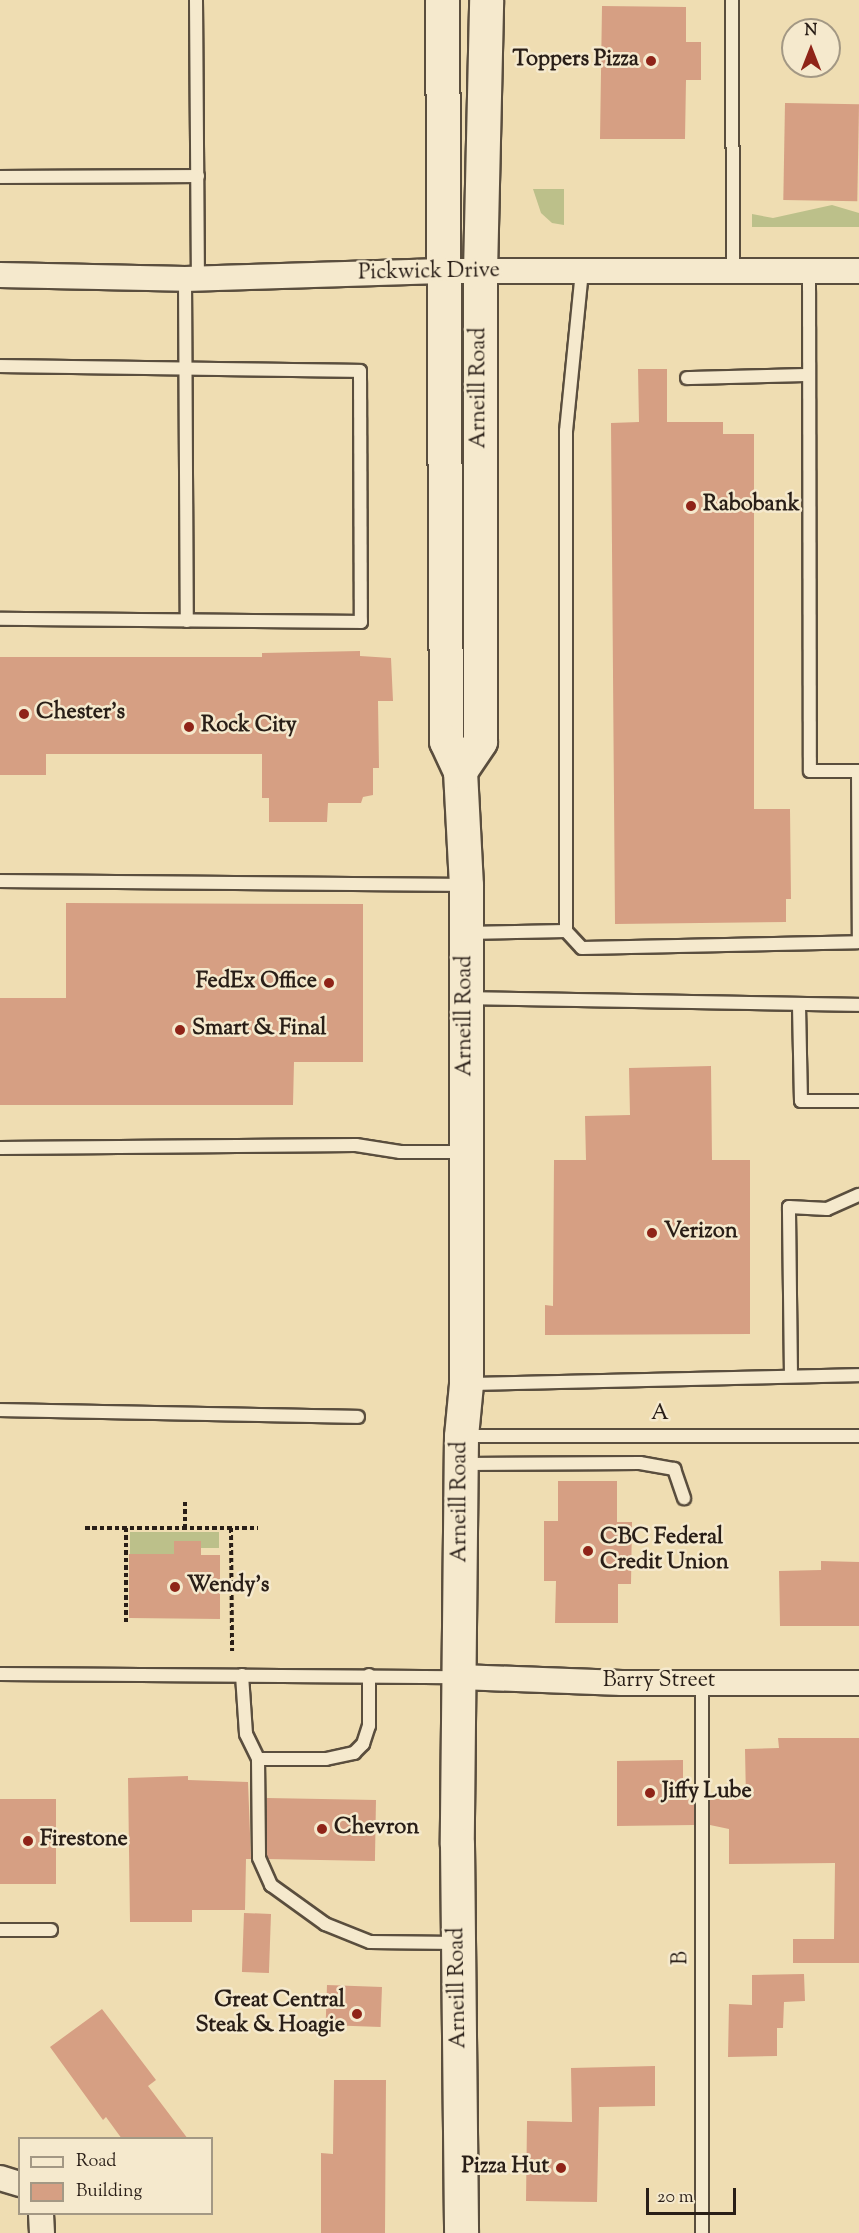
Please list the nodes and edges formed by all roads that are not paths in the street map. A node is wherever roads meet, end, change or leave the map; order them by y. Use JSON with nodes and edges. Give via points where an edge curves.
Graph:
{"nodes":[{"id":1,"x":196,"y":0,"type":"edge"},
{"id":2,"x":441,"y":0,"type":"edge"},
{"id":3,"x":486,"y":0,"type":"edge"},
{"id":4,"x":732,"y":0,"type":"edge"},
{"id":5,"x":198,"y":176,"type":"junction"},
{"id":6,"x":0,"y":177,"type":"edge"},
{"id":7,"x":442,"y":271,"type":"junction"},
{"id":8,"x":582,"y":271,"type":"junction"},
{"id":9,"x":733,"y":271,"type":"junction"},
{"id":10,"x":859,"y":271,"type":"edge"},
{"id":11,"x":480,"y":272,"type":"junction"},
{"id":12,"x":809,"y":272,"type":"junction"},
{"id":13,"x":0,"y":275,"type":"edge"},
{"id":14,"x":192,"y":278,"type":"junction"},
{"id":15,"x":0,"y":366,"type":"edge"},
{"id":16,"x":185,"y":369,"type":"junction"},
{"id":17,"x":809,"y":375,"type":"junction"},
{"id":18,"x":687,"y":378,"type":"dead end"},
{"id":19,"x":0,"y":619,"type":"edge"},
{"id":20,"x":187,"y":621,"type":"junction"},
{"id":21,"x":460,"y":771,"type":"junction"},
{"id":22,"x":858,"y":771,"type":"edge"},
{"id":23,"x":0,"y":881,"type":"edge"},
{"id":24,"x":466,"y":885,"type":"junction"},
{"id":25,"x":567,"y":931,"type":"junction"},
{"id":26,"x":466,"y":933,"type":"junction"},
{"id":27,"x":859,"y":942,"type":"edge"},
{"id":28,"x":466,"y":998,"type":"junction"},
{"id":29,"x":799,"y":1005,"type":"junction"},
{"id":30,"x":859,"y":1005,"type":"edge"},
{"id":31,"x":859,"y":1101,"type":"edge"},
{"id":32,"x":0,"y":1148,"type":"edge"},
{"id":33,"x":467,"y":1152,"type":"junction"},
{"id":34,"x":859,"y":1195,"type":"edge"},
{"id":35,"x":859,"y":1374,"type":"edge"},
{"id":36,"x":791,"y":1376,"type":"junction"},
{"id":37,"x":466,"y":1384,"type":"junction"},
{"id":38,"x":0,"y":1410,"type":"edge"},
{"id":39,"x":358,"y":1417,"type":"dead end"},
{"id":40,"x":859,"y":1436,"type":"edge"},
{"id":41,"x":461,"y":1450,"type":"junction"},
{"id":42,"x":684,"y":1498,"type":"dead end"},
{"id":43,"x":0,"y":1674,"type":"edge"},
{"id":44,"x":242,"y":1675,"type":"junction"},
{"id":45,"x":369,"y":1675,"type":"junction"},
{"id":46,"x":460,"y":1677,"type":"junction"},
{"id":47,"x":702,"y":1682,"type":"junction"},
{"id":48,"x":859,"y":1683,"type":"edge"},
{"id":49,"x":258,"y":1759,"type":"junction"},
{"id":50,"x":0,"y":1930,"type":"edge"},
{"id":51,"x":51,"y":1930,"type":"dead end"},
{"id":52,"x":458,"y":1943,"type":"junction"},
{"id":53,"x":0,"y":2178,"type":"edge"},
{"id":54,"x":18,"y":2183,"type":"edge"},
{"id":55,"x":41,"y":2215,"type":"edge"},
{"id":56,"x":42,"y":2233,"type":"edge"},
{"id":57,"x":461,"y":2233,"type":"edge"},
{"id":58,"x":702,"y":2233,"type":"edge"}],
"edges":[{"from":1,"to":5,"type":"lane"},
{"from":2,"to":7,"type":"main road","name":"Arneill Road"},
{"from":3,"to":11,"type":"main road","name":"Arneill Road"},
{"from":4,"to":9,"type":"lane"},
{"from":5,"to":6,"type":"lane"},
{"from":5,"to":14,"type":"lane"},
{"from":7,"to":11,"type":"street","name":"Pickwick Drive"},
{"from":7,"to":14,"type":"street","name":"Pickwick Drive"},
{"from":7,"to":21,"type":"main road","name":"Arneill Road","via":[[446,741]]},
{"from":8,"to":9,"type":"street","name":"Pickwick Drive"},
{"from":8,"to":11,"type":"street","name":"Pickwick Drive"},
{"from":8,"to":25,"type":"lane","via":[[567,431]]},
{"from":9,"to":12,"type":"street","name":"Pickwick Drive"},
{"from":10,"to":12,"type":"street","name":"Pickwick Drive"},
{"from":11,"to":21,"type":"main road","name":"Arneill Road","via":[[480,741]]},
{"from":12,"to":17,"type":"lane"},
{"from":13,"to":14,"type":"street","name":"Pickwick Drive"},
{"from":14,"to":16,"type":"lane"},
{"from":15,"to":16,"type":"lane"},
{"from":16,"to":20,"type":"lane"},
{"from":16,"to":20,"type":"lane","via":[[360,371],[361,622]]},
{"from":17,"to":18,"type":"lane"},
{"from":17,"to":22,"type":"lane","via":[[810,771]]},
{"from":19,"to":20,"type":"lane"},
{"from":21,"to":24,"type":"main road","name":"Arneill Road"},
{"from":22,"to":27,"type":"lane"},
{"from":23,"to":24,"type":"lane"},
{"from":24,"to":26,"type":"main road","name":"Arneill Road"},
{"from":25,"to":26,"type":"lane"},
{"from":25,"to":27,"type":"lane","via":[[582,948]]},
{"from":26,"to":28,"type":"main road","name":"Arneill Road"},
{"from":28,"to":29,"type":"lane"},
{"from":28,"to":33,"type":"main road","name":"Arneill Road"},
{"from":29,"to":30,"type":"lane"},
{"from":29,"to":31,"type":"lane","via":[[801,1101]]},
{"from":32,"to":33,"type":"lane","via":[[356,1145],[400,1152]]},
{"from":33,"to":37,"type":"main road","name":"Arneill Road"},
{"from":34,"to":36,"type":"lane","via":[[827,1209],[789,1207]]},
{"from":35,"to":36,"type":"lane"},
{"from":36,"to":37,"type":"lane"},
{"from":37,"to":41,"type":"main road","name":"Arneill Road"},
{"from":38,"to":39,"type":"lane"},
{"from":40,"to":41,"type":"lane","name":"A"},
{"from":41,"to":42,"type":"lane","via":[[674,1469]]},
{"from":41,"to":46,"type":"main road","name":"Arneill Road"},
{"from":43,"to":44,"type":"lane"},
{"from":44,"to":45,"type":"lane"},
{"from":44,"to":49,"type":"lane","via":[[246,1734]]},
{"from":45,"to":46,"type":"lane"},
{"from":45,"to":49,"type":"lane","via":[[369,1726],[363,1744],[354,1753],[326,1759]]},
{"from":46,"to":47,"type":"street","name":"Barry Street"},
{"from":46,"to":52,"type":"main road","name":"Arneill Road"},
{"from":47,"to":48,"type":"street","name":"Barry Street"},
{"from":47,"to":58,"type":"lane","name":"B"},
{"from":49,"to":52,"type":"lane","via":[[259,1858],[271,1885],[326,1924],[370,1942]]},
{"from":50,"to":51,"type":"lane"},
{"from":52,"to":57,"type":"main road","name":"Arneill Road"},
{"from":53,"to":54,"type":"street"},
{"from":55,"to":56,"type":"street"}]}
